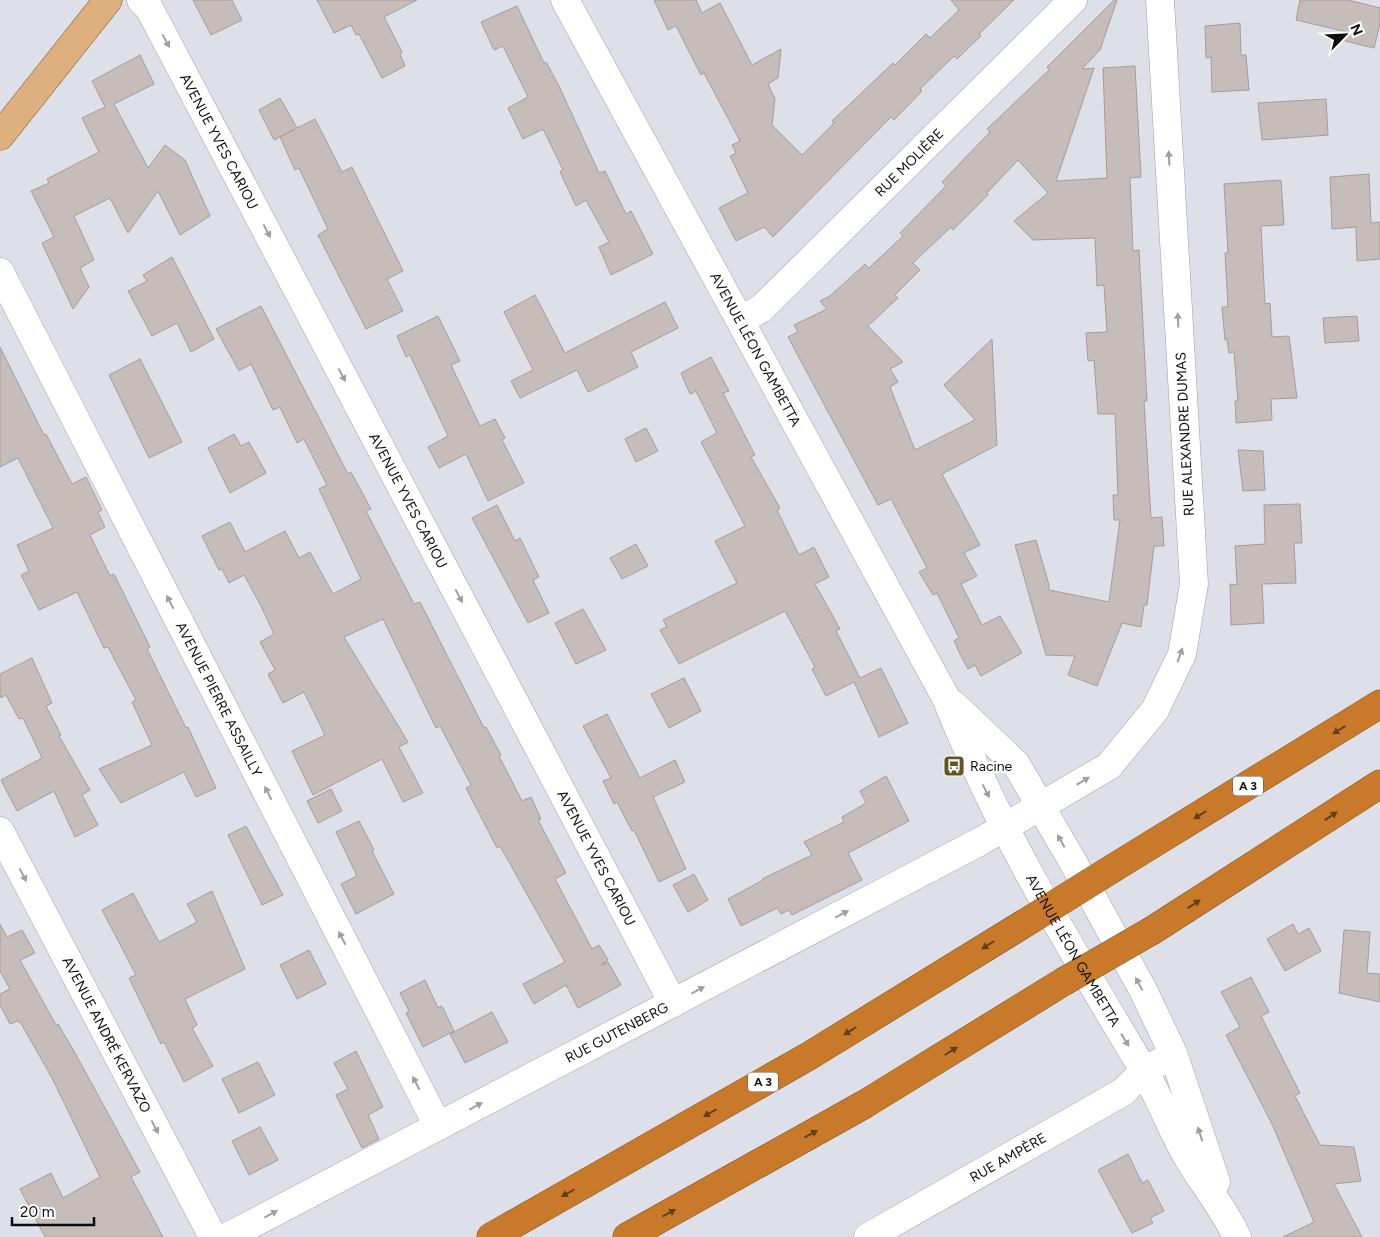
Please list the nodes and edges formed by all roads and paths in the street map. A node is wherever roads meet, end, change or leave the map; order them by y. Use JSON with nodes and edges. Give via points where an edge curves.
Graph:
{"nodes":[{"id":1,"x":108,"y":0,"type":"edge"},
{"id":2,"x":140,"y":0,"type":"edge"},
{"id":3,"x":565,"y":0,"type":"edge"},
{"id":4,"x":1073,"y":0,"type":"edge"},
{"id":5,"x":1160,"y":0,"type":"edge"},
{"id":6,"x":0,"y":136,"type":"edge"},
{"id":7,"x":0,"y":272,"type":"edge"},
{"id":8,"x":741,"y":320,"type":"junction"},
{"id":9,"x":946,"y":698,"type":"junction"},
{"id":10,"x":1380,"y":704,"type":"edge"},
{"id":11,"x":1380,"y":784,"type":"edge"},
{"id":12,"x":1041,"y":806,"type":"junction"},
{"id":13,"x":1005,"y":827,"type":"junction"},
{"id":14,"x":0,"y":831,"type":"edge"},
{"id":15,"x":673,"y":1004,"type":"junction"},
{"id":16,"x":1173,"y":1053,"type":"junction"},
{"id":17,"x":1144,"y":1071,"type":"junction"},
{"id":18,"x":438,"y":1126,"type":"junction"},
{"id":19,"x":1232,"y":1225,"type":"edge"},
{"id":20,"x":213,"y":1237,"type":"edge"},
{"id":21,"x":228,"y":1237,"type":"edge"},
{"id":22,"x":491,"y":1237,"type":"edge"},
{"id":23,"x":627,"y":1237,"type":"edge"},
{"id":24,"x":868,"y":1237,"type":"edge"}],
"edges":[{"from":1,"to":6,"type":"main road"},
{"from":2,"to":15,"type":"street","name":"AVENUE YVES CARIOU","one_way":true,"via":[[149,8]]},
{"from":3,"to":8,"type":"street","name":"AVENUE LÉON GAMBETTA"},
{"from":4,"to":8,"type":"street","name":"RUE MOLIÈRE","via":[[762,308]]},
{"from":12,"to":5,"type":"street","name":"RUE ALEXANDRE DUMAS","one_way":true,"via":[[1109,766],[1154,710],[1182,654],[1194,584]]},
{"from":18,"to":7,"type":"street","name":"AVENUE PIERRE ASSAILLY","one_way":true},
{"from":8,"to":9,"type":"street","name":"AVENUE LÉON GAMBETTA"},
{"from":9,"to":12,"type":"street","name":"AVENUE LÉON GAMBETTA","via":[[1016,764]]},
{"from":9,"to":13,"type":"street","name":"AVENUE LÉON GAMBETTA","one_way":true,"via":[[966,748]]},
{"from":10,"to":22,"type":"highway","number":"A 3","one_way":true,"bridge":true,"via":[[809,1056]]},
{"from":23,"to":11,"type":"highway","one_way":true,"bridge":true,"via":[[865,1104],[1153,930]]},
{"from":12,"to":13,"type":"street"},
{"from":16,"to":12,"type":"street","name":"AVENUE LÉON GAMBETTA","one_way":true,"via":[[1143,990]]},
{"from":15,"to":13,"type":"street","name":"RUE GUTENBERG","one_way":true},
{"from":13,"to":17,"type":"street","name":"AVENUE LÉON GAMBETTA","one_way":true},
{"from":14,"to":20,"type":"street","name":"AVENUE ANDRÉ KERVAZO","one_way":true},
{"from":18,"to":15,"type":"street","name":"RUE GUTENBERG","one_way":true},
{"from":16,"to":17,"type":"street"},
{"from":19,"to":16,"type":"street","name":"AVENUE LÉON GAMBETTA","one_way":true},
{"from":17,"to":19,"type":"street","name":"AVENUE LÉON GAMBETTA","via":[[1190,1160]]},
{"from":17,"to":24,"type":"street","name":"RUE AMPÈRE","via":[[1123,1092]]},
{"from":21,"to":18,"type":"street","name":"RUE GUTENBERG","one_way":true}]}
